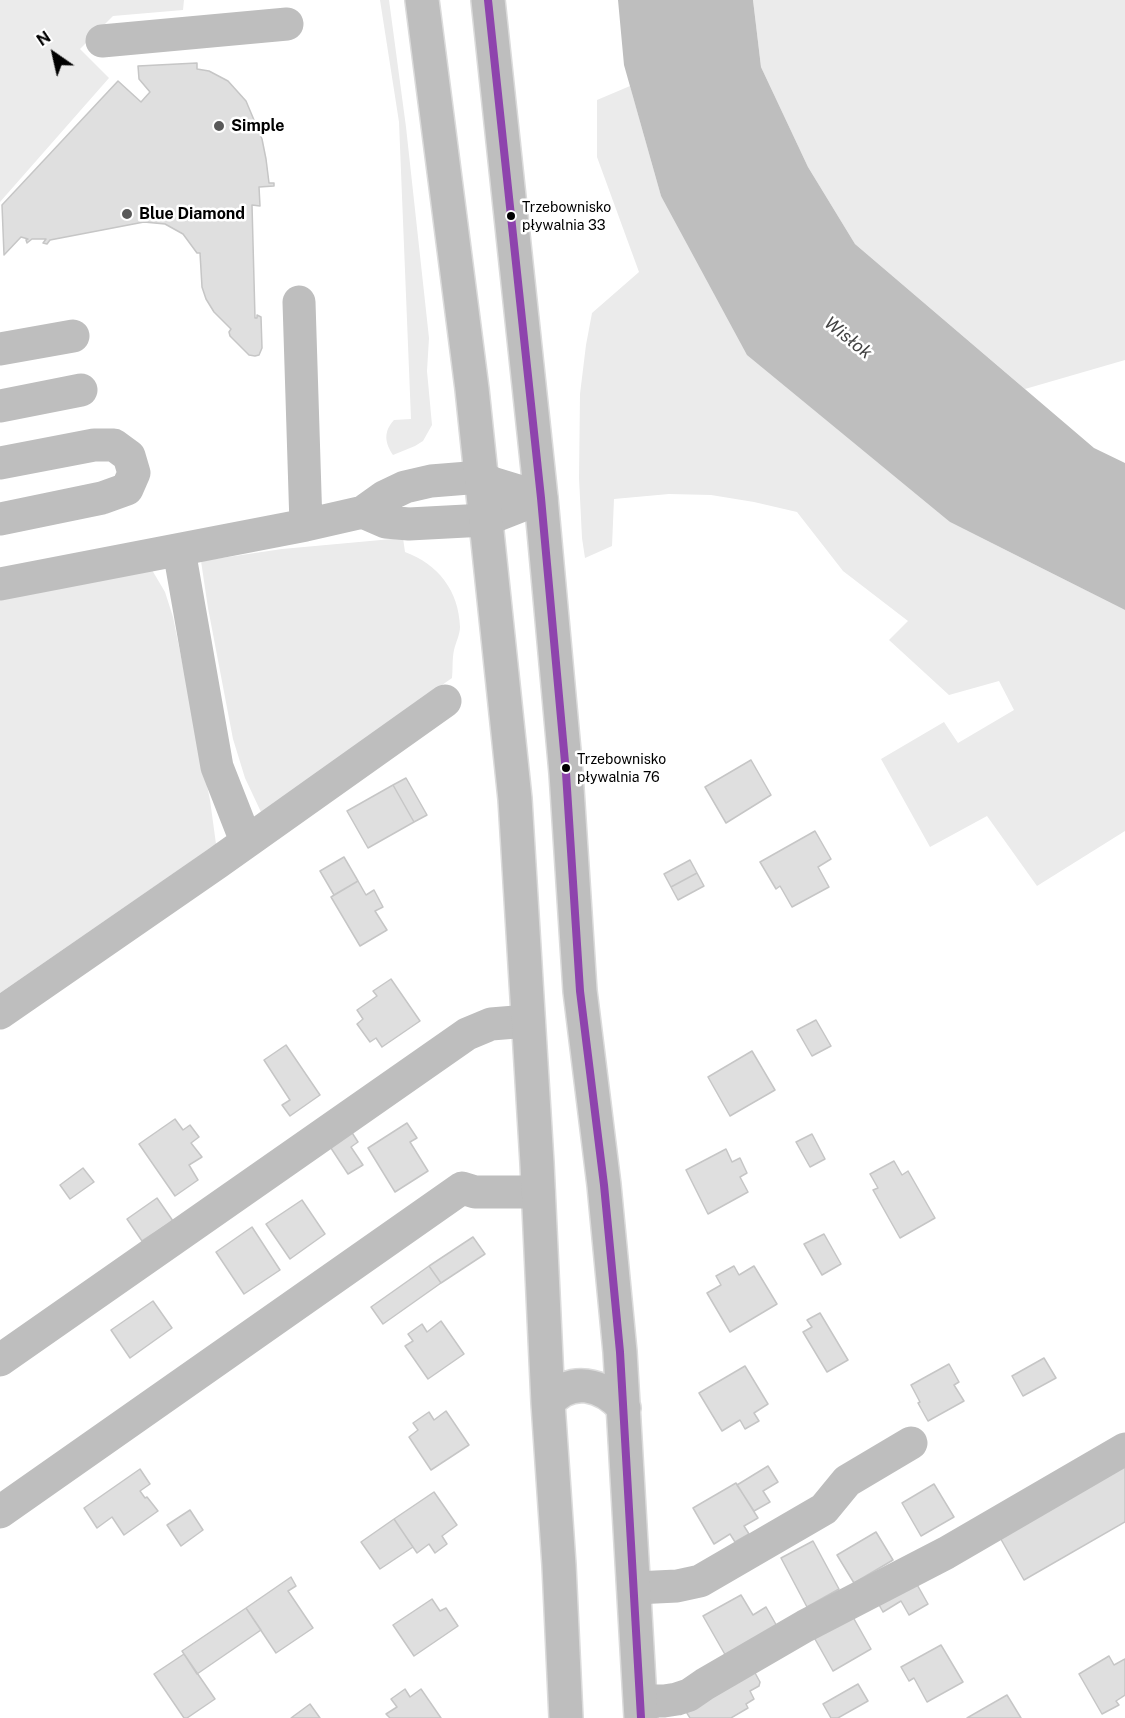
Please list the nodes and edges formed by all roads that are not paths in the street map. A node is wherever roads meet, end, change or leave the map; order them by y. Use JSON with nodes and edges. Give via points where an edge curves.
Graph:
{"nodes":[{"id":1,"x":422,"y":0,"type":"edge"},
{"id":2,"x":488,"y":0,"type":"edge"},
{"id":3,"x":287,"y":24,"type":"dead end"},
{"id":4,"x":102,"y":41,"type":"dead end"},
{"id":5,"x":299,"y":302,"type":"dead end"},
{"id":6,"x":73,"y":336,"type":"dead end"},
{"id":7,"x":0,"y":349,"type":"edge"},
{"id":8,"x":81,"y":390,"type":"dead end"},
{"id":9,"x":0,"y":406,"type":"edge"},
{"id":10,"x":0,"y":463,"type":"edge"},
{"id":11,"x":481,"y":477,"type":"junction"},
{"id":12,"x":541,"y":498,"type":"junction"},
{"id":13,"x":363,"y":512,"type":"junction"},
{"id":14,"x":0,"y":519,"type":"edge"},
{"id":15,"x":485,"y":520,"type":"junction"},
{"id":16,"x":306,"y":525,"type":"junction"},
{"id":17,"x":179,"y":550,"type":"junction"},
{"id":18,"x":0,"y":584,"type":"edge"},
{"id":19,"x":445,"y":701,"type":"dead end"},
{"id":20,"x":246,"y":841,"type":"junction"},
{"id":21,"x":0,"y":1013,"type":"edge"},
{"id":22,"x":528,"y":1021,"type":"junction"},
{"id":23,"x":538,"y":1191,"type":"junction"},
{"id":24,"x":0,"y":1360,"type":"edge"},
{"id":25,"x":548,"y":1403,"type":"junction"},
{"id":26,"x":624,"y":1408,"type":"junction"},
{"id":27,"x":911,"y":1443,"type":"dead end"},
{"id":28,"x":1125,"y":1449,"type":"edge"},
{"id":29,"x":0,"y":1512,"type":"edge"},
{"id":30,"x":635,"y":1588,"type":"junction"},
{"id":31,"x":641,"y":1709,"type":"edge"},
{"id":32,"x":566,"y":1718,"type":"edge"}],
"edges":[{"from":1,"to":11,"type":"main road"},
{"from":2,"to":12,"type":"main road"},
{"from":3,"to":4,"type":"main road"},
{"from":5,"to":16,"type":"main road"},
{"from":6,"to":7,"type":"main road"},
{"from":8,"to":9,"type":"main road"},
{"from":10,"to":14,"type":"main road","via":[[94,445],[114,445],[129,456],[134,473],[127,489],[102,498]]},
{"from":11,"to":12,"type":"main road"},
{"from":11,"to":13,"type":"main road","via":[[405,487]]},
{"from":11,"to":15,"type":"main road"},
{"from":12,"to":15,"type":"main road"},
{"from":12,"to":26,"type":"main road","via":[[566,773],[580,991],[604,1185]]},
{"from":13,"to":15,"type":"main road","via":[[386,522],[409,524]]},
{"from":13,"to":16,"type":"main road"},
{"from":15,"to":22,"type":"main road","via":[[515,799]]},
{"from":16,"to":17,"type":"main road"},
{"from":17,"to":18,"type":"main road"},
{"from":17,"to":20,"type":"main road","via":[[217,767]]},
{"from":19,"to":20,"type":"main road"},
{"from":20,"to":21,"type":"main road"},
{"from":22,"to":23,"type":"main road"},
{"from":22,"to":24,"type":"main road","via":[[491,1024],[466,1034]]},
{"from":23,"to":25,"type":"main road"},
{"from":23,"to":29,"type":"main road","via":[[475,1192],[462,1188]]},
{"from":25,"to":26,"type":"main road","via":[[561,1389],[581,1386],[609,1394]]},
{"from":25,"to":32,"type":"main road"},
{"from":26,"to":30,"type":"main road"},
{"from":27,"to":30,"type":"main road","via":[[847,1480],[824,1509],[700,1581]]},
{"from":28,"to":31,"type":"main road","via":[[688,1695]]},
{"from":30,"to":31,"type":"main road"}]}
